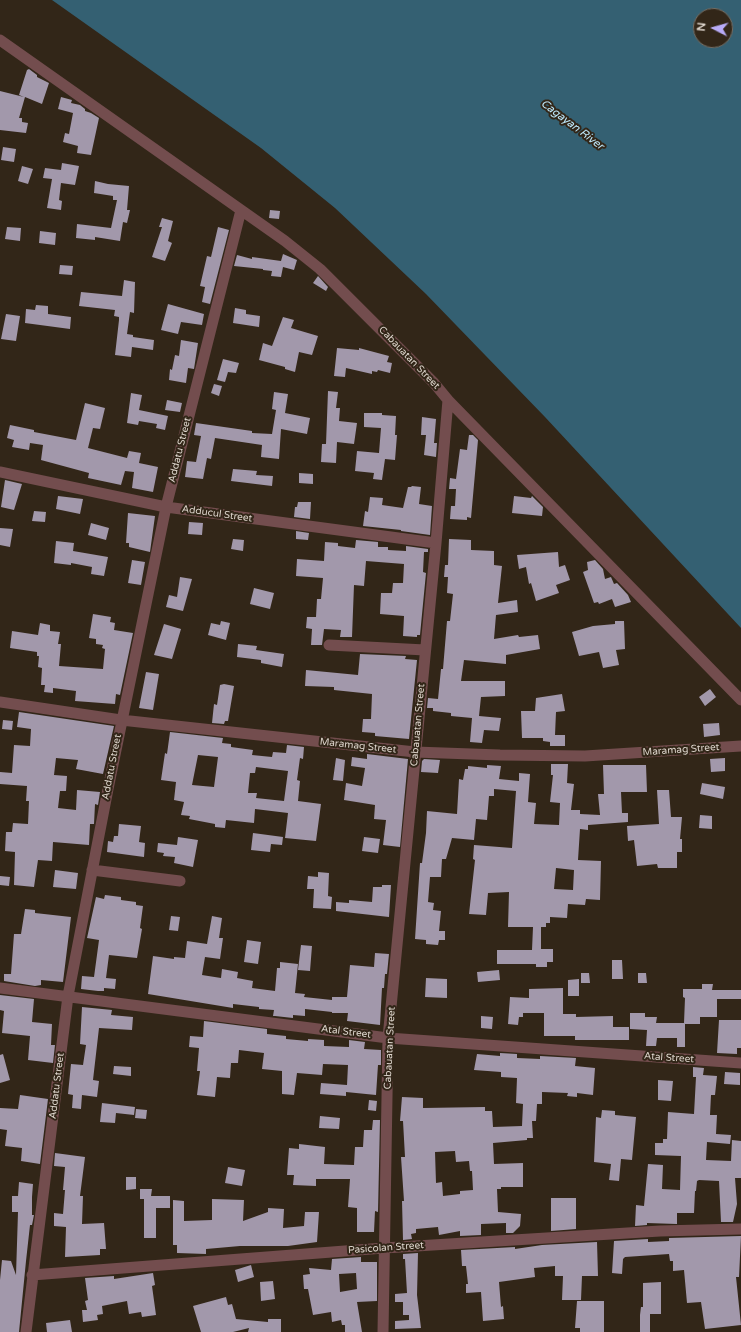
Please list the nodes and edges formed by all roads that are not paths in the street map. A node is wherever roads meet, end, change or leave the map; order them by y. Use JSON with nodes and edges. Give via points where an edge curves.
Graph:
{"nodes":[{"id":1,"x":0,"y":40,"type":"edge"},
{"id":2,"x":241,"y":210,"type":"junction"},
{"id":3,"x":448,"y":400,"type":"junction"},
{"id":4,"x":0,"y":472,"type":"edge"},
{"id":5,"x":166,"y":507,"type":"junction"},
{"id":6,"x":436,"y":543,"type":"junction"},
{"id":7,"x":328,"y":645,"type":"dead end"},
{"id":8,"x":425,"y":650,"type":"junction"},
{"id":9,"x":741,"y":700,"type":"edge"},
{"id":10,"x":0,"y":702,"type":"edge"},
{"id":11,"x":121,"y":720,"type":"junction"},
{"id":12,"x":741,"y":746,"type":"edge"},
{"id":13,"x":415,"y":752,"type":"junction"},
{"id":14,"x":92,"y":870,"type":"junction"},
{"id":15,"x":180,"y":881,"type":"dead end"},
{"id":16,"x":0,"y":988,"type":"edge"},
{"id":17,"x":68,"y":996,"type":"junction"},
{"id":18,"x":388,"y":1038,"type":"junction"},
{"id":19,"x":741,"y":1063,"type":"edge"},
{"id":20,"x":741,"y":1229,"type":"edge"},
{"id":21,"x":384,"y":1248,"type":"junction"},
{"id":22,"x":32,"y":1275,"type":"junction"},
{"id":23,"x":26,"y":1332,"type":"edge"},
{"id":24,"x":383,"y":1332,"type":"edge"}],
"edges":[{"from":1,"to":2,"type":"street","name":"Cabauatan Street"},
{"from":2,"to":3,"type":"street","name":"Cabauatan Street","via":[[320,269]]},
{"from":2,"to":5,"type":"street","name":"Addatu Street"},
{"from":3,"to":6,"type":"street","name":"Cabauatan Street"},
{"from":3,"to":9,"type":"street"},
{"from":4,"to":5,"type":"street","name":"Adducul Street"},
{"from":5,"to":6,"type":"street","name":"Adducul Street"},
{"from":5,"to":11,"type":"street","name":"Addatu Street"},
{"from":6,"to":8,"type":"street","name":"Cabauatan Street"},
{"from":7,"to":8,"type":"street"},
{"from":8,"to":13,"type":"street","name":"Cabauatan Street"},
{"from":10,"to":11,"type":"street","name":"Maramag Street"},
{"from":11,"to":13,"type":"street","name":"Maramag Street"},
{"from":11,"to":14,"type":"street","name":"Addatu Street"},
{"from":12,"to":13,"type":"street","name":"Maramag Street","via":[[585,756]]},
{"from":13,"to":18,"type":"street","name":"Cabauatan Street"},
{"from":14,"to":15,"type":"street"},
{"from":14,"to":17,"type":"street","name":"Addatu Street"},
{"from":16,"to":17,"type":"street","name":"Atal Street"},
{"from":17,"to":18,"type":"street","name":"Atal Street"},
{"from":17,"to":22,"type":"street","name":"Addatu Street"},
{"from":18,"to":19,"type":"street","name":"Atal Street"},
{"from":18,"to":21,"type":"street","name":"Cabauatan Street"},
{"from":20,"to":21,"type":"street","name":"Pasicolan Street","via":[[660,1231]]},
{"from":21,"to":22,"type":"street","name":"Pasicolan Street"},
{"from":21,"to":24,"type":"street","name":"Cabauatan Street"},
{"from":22,"to":23,"type":"street","name":"Addatu Street"}]}
